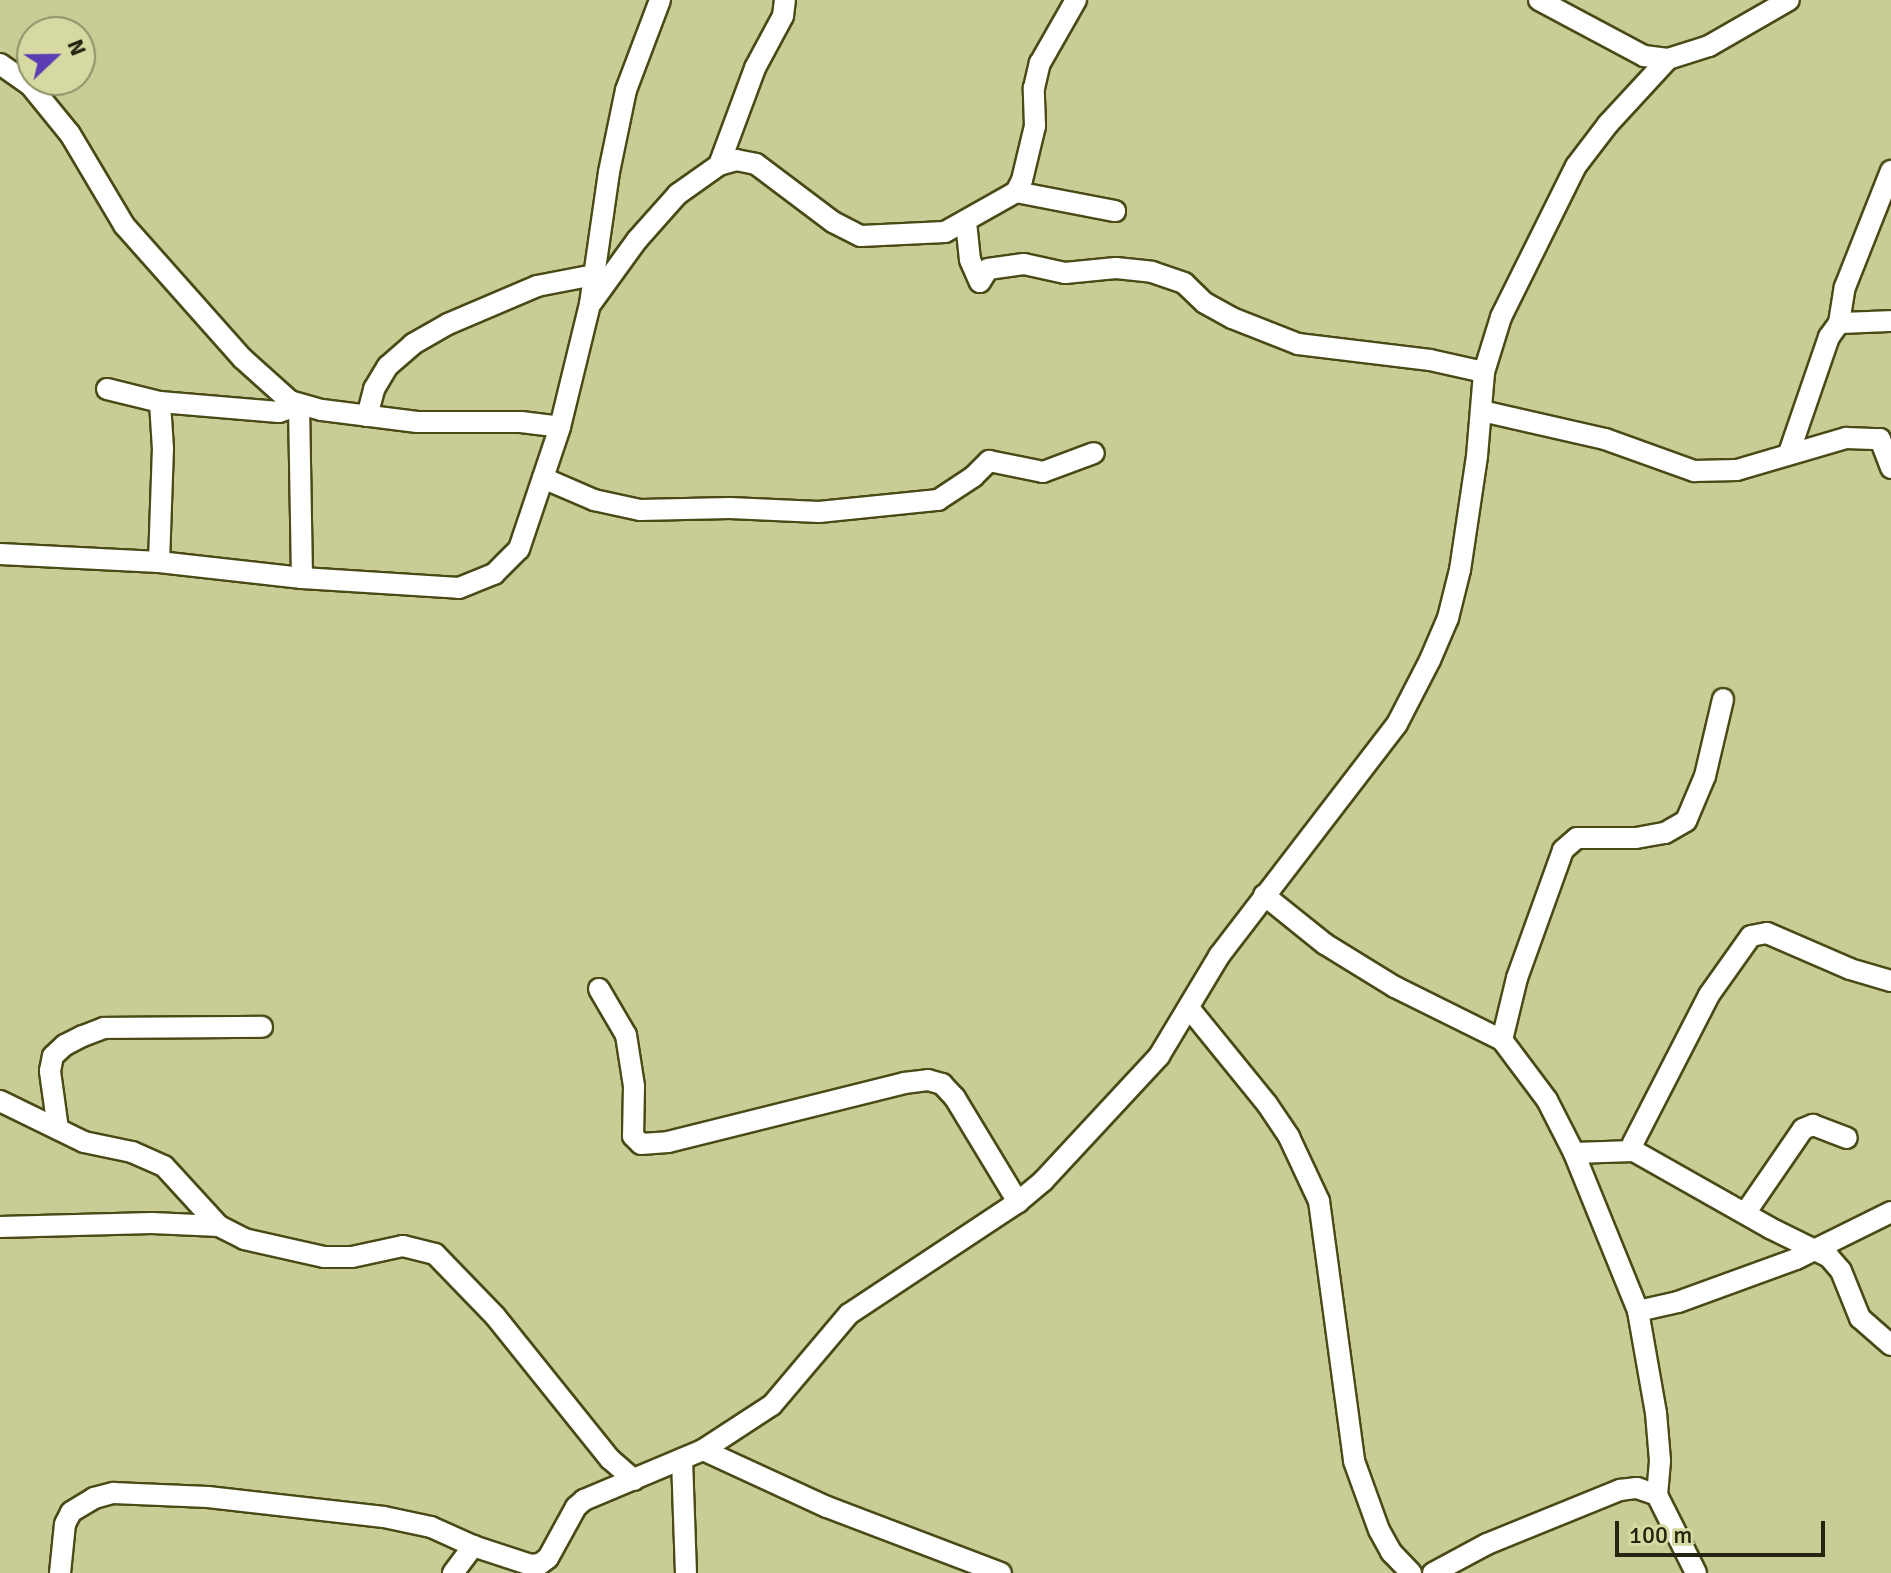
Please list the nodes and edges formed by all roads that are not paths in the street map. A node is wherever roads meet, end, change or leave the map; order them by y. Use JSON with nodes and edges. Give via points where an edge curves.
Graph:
{"nodes":[{"id":1,"x":660,"y":0,"type":"edge"},
{"id":2,"x":785,"y":0,"type":"edge"},
{"id":3,"x":1076,"y":0,"type":"edge"},
{"id":4,"x":1539,"y":0,"type":"edge"},
{"id":5,"x":1561,"y":0,"type":"edge"},
{"id":6,"x":1789,"y":0,"type":"edge"},
{"id":7,"x":1571,"y":19,"type":"junction"},
{"id":8,"x":1668,"y":59,"type":"junction"},
{"id":9,"x":0,"y":64,"type":"edge"},
{"id":10,"x":719,"y":165,"type":"junction"},
{"id":11,"x":1891,"y":171,"type":"edge"},
{"id":12,"x":1016,"y":192,"type":"junction"},
{"id":13,"x":1115,"y":211,"type":"dead end"},
{"id":14,"x":966,"y":222,"type":"junction"},
{"id":15,"x":594,"y":275,"type":"junction"},
{"id":16,"x":590,"y":304,"type":"junction"},
{"id":17,"x":1891,"y":321,"type":"edge"},
{"id":18,"x":1839,"y":323,"type":"junction"},
{"id":19,"x":1484,"y":372,"type":"junction"},
{"id":20,"x":107,"y":389,"type":"dead end"},
{"id":21,"x":160,"y":402,"type":"junction"},
{"id":22,"x":299,"y":405,"type":"junction"},
{"id":23,"x":1482,"y":411,"type":"junction"},
{"id":24,"x":367,"y":416,"type":"junction"},
{"id":25,"x":560,"y":427,"type":"junction"},
{"id":26,"x":1094,"y":453,"type":"dead end"},
{"id":27,"x":1789,"y":453,"type":"junction"},
{"id":28,"x":1891,"y":468,"type":"edge"},
{"id":29,"x":543,"y":478,"type":"junction"},
{"id":30,"x":0,"y":554,"type":"edge"},
{"id":31,"x":159,"y":562,"type":"junction"},
{"id":32,"x":302,"y":578,"type":"junction"},
{"id":33,"x":1723,"y":699,"type":"dead end"},
{"id":34,"x":1264,"y":895,"type":"junction"},
{"id":35,"x":1891,"y":981,"type":"edge"},
{"id":36,"x":599,"y":989,"type":"dead end"},
{"id":37,"x":1189,"y":1008,"type":"junction"},
{"id":38,"x":262,"y":1027,"type":"dead end"},
{"id":39,"x":1502,"y":1040,"type":"junction"},
{"id":40,"x":0,"y":1101,"type":"edge"},
{"id":41,"x":58,"y":1129,"type":"junction"},
{"id":42,"x":1847,"y":1138,"type":"dead end"},
{"id":43,"x":1634,"y":1151,"type":"junction"},
{"id":44,"x":1574,"y":1153,"type":"junction"},
{"id":45,"x":1018,"y":1202,"type":"junction"},
{"id":46,"x":1746,"y":1212,"type":"junction"},
{"id":47,"x":1891,"y":1212,"type":"edge"},
{"id":48,"x":219,"y":1226,"type":"junction"},
{"id":49,"x":0,"y":1227,"type":"edge"},
{"id":50,"x":1816,"y":1249,"type":"junction"},
{"id":51,"x":1638,"y":1311,"type":"junction"},
{"id":52,"x":1891,"y":1345,"type":"edge"},
{"id":53,"x":703,"y":1450,"type":"junction"},
{"id":54,"x":682,"y":1459,"type":"junction"},
{"id":55,"x":634,"y":1480,"type":"junction"},
{"id":56,"x":1657,"y":1495,"type":"junction"},
{"id":57,"x":473,"y":1546,"type":"junction"},
{"id":58,"x":60,"y":1573,"type":"edge"},
{"id":59,"x":453,"y":1573,"type":"edge"},
{"id":60,"x":686,"y":1573,"type":"edge"},
{"id":61,"x":1001,"y":1573,"type":"edge"},
{"id":62,"x":1411,"y":1573,"type":"edge"},
{"id":63,"x":1433,"y":1573,"type":"edge"},
{"id":64,"x":1696,"y":1573,"type":"edge"}],
"edges":[{"from":1,"to":15,"type":"street","via":[[626,90]]},
{"from":2,"to":10,"type":"street","via":[[783,16],[755,68]]},
{"from":3,"to":12,"type":"street","via":[[1040,63],[1034,88],[1035,126]]},
{"from":4,"to":7,"type":"street"},
{"from":5,"to":7,"type":"street"},
{"from":6,"to":8,"type":"street","via":[[1709,46]]},
{"from":7,"to":8,"type":"street","via":[[1644,56]]},
{"from":8,"to":19,"type":"street","via":[[1576,166],[1501,317]]},
{"from":9,"to":22,"type":"street","via":[[30,85],[70,134],[124,225],[194,305],[265,382]]},
{"from":10,"to":14,"type":"street","via":[[736,160],[756,164],[861,236],[923,236]]},
{"from":10,"to":16,"type":"street","via":[[656,216]]},
{"from":11,"to":18,"type":"street","via":[[1845,287]]},
{"from":12,"to":13,"type":"street"},
{"from":12,"to":14,"type":"street"},
{"from":14,"to":19,"type":"street","via":[[970,260],[980,282],[988,269],[1024,264],[1065,273],[1116,268],[1152,272],[1184,283],[1232,318],[1298,344]]},
{"from":15,"to":16,"type":"street"},
{"from":15,"to":24,"type":"street","via":[[537,286],[413,344],[388,366],[374,389]]},
{"from":16,"to":25,"type":"street"},
{"from":17,"to":18,"type":"street"},
{"from":18,"to":27,"type":"street","via":[[1825,347]]},
{"from":19,"to":23,"type":"street"},
{"from":20,"to":21,"type":"street"},
{"from":21,"to":22,"type":"street","via":[[279,412]]},
{"from":21,"to":31,"type":"street"},
{"from":22,"to":24,"type":"street"},
{"from":22,"to":32,"type":"street"},
{"from":23,"to":27,"type":"street","via":[[1605,439],[1694,471],[1737,470]]},
{"from":23,"to":34,"type":"street","via":[[1460,570],[1430,660],[1397,724],[1364,772]]},
{"from":24,"to":25,"type":"street"},
{"from":25,"to":29,"type":"street"},
{"from":26,"to":29,"type":"street","via":[[1043,472],[989,461],[938,500],[819,512],[640,510],[594,500]]},
{"from":27,"to":28,"type":"street","via":[[1846,438],[1880,439]]},
{"from":29,"to":32,"type":"street","via":[[519,549],[494,574],[459,588]]},
{"from":30,"to":31,"type":"street"},
{"from":31,"to":32,"type":"street"},
{"from":33,"to":39,"type":"street","via":[[1705,776],[1686,821],[1665,833],[1636,838],[1577,838],[1563,850],[1517,978]]},
{"from":34,"to":37,"type":"street"},
{"from":34,"to":39,"type":"street","via":[[1325,944],[1395,987]]},
{"from":35,"to":43,"type":"street","via":[[1767,933],[1751,936],[1709,995],[1633,1143]]},
{"from":36,"to":45,"type":"street","via":[[626,1035],[634,1086],[633,1136],[641,1144],[928,1080],[942,1084],[955,1098]]},
{"from":37,"to":45,"type":"street","via":[[1159,1056]]},
{"from":37,"to":62,"type":"street","via":[[1267,1104],[1319,1201],[1354,1461],[1379,1530]]},
{"from":38,"to":41,"type":"street","via":[[104,1028],[83,1036],[53,1056],[50,1071]]},
{"from":39,"to":44,"type":"street","via":[[1547,1100]]},
{"from":40,"to":41,"type":"street"},
{"from":41,"to":48,"type":"street","via":[[164,1166]]},
{"from":42,"to":46,"type":"street","via":[[1813,1125],[1803,1129]]},
{"from":43,"to":44,"type":"street"},
{"from":43,"to":46,"type":"street"},
{"from":44,"to":51,"type":"street"},
{"from":45,"to":53,"type":"street","via":[[857,1307],[772,1405]]},
{"from":46,"to":50,"type":"street"},
{"from":47,"to":50,"type":"street"},
{"from":48,"to":49,"type":"street"},
{"from":48,"to":55,"type":"street","via":[[244,1239],[324,1257],[403,1246],[435,1254],[495,1316],[610,1459]]},
{"from":50,"to":51,"type":"street","via":[[1678,1302]]},
{"from":50,"to":52,"type":"street","via":[[1841,1271],[1860,1318]]},
{"from":51,"to":56,"type":"street","via":[[1656,1413]]},
{"from":53,"to":54,"type":"street"},
{"from":53,"to":61,"type":"street","via":[[827,1507]]},
{"from":54,"to":55,"type":"street"},
{"from":54,"to":60,"type":"street"},
{"from":55,"to":57,"type":"street","via":[[576,1507],[540,1564]]},
{"from":56,"to":63,"type":"street","via":[[1637,1488],[1620,1490],[1487,1544]]},
{"from":56,"to":64,"type":"street"},
{"from":57,"to":58,"type":"street","via":[[431,1527],[384,1517],[208,1497],[113,1493],[71,1512]]},
{"from":57,"to":59,"type":"street"}]}
